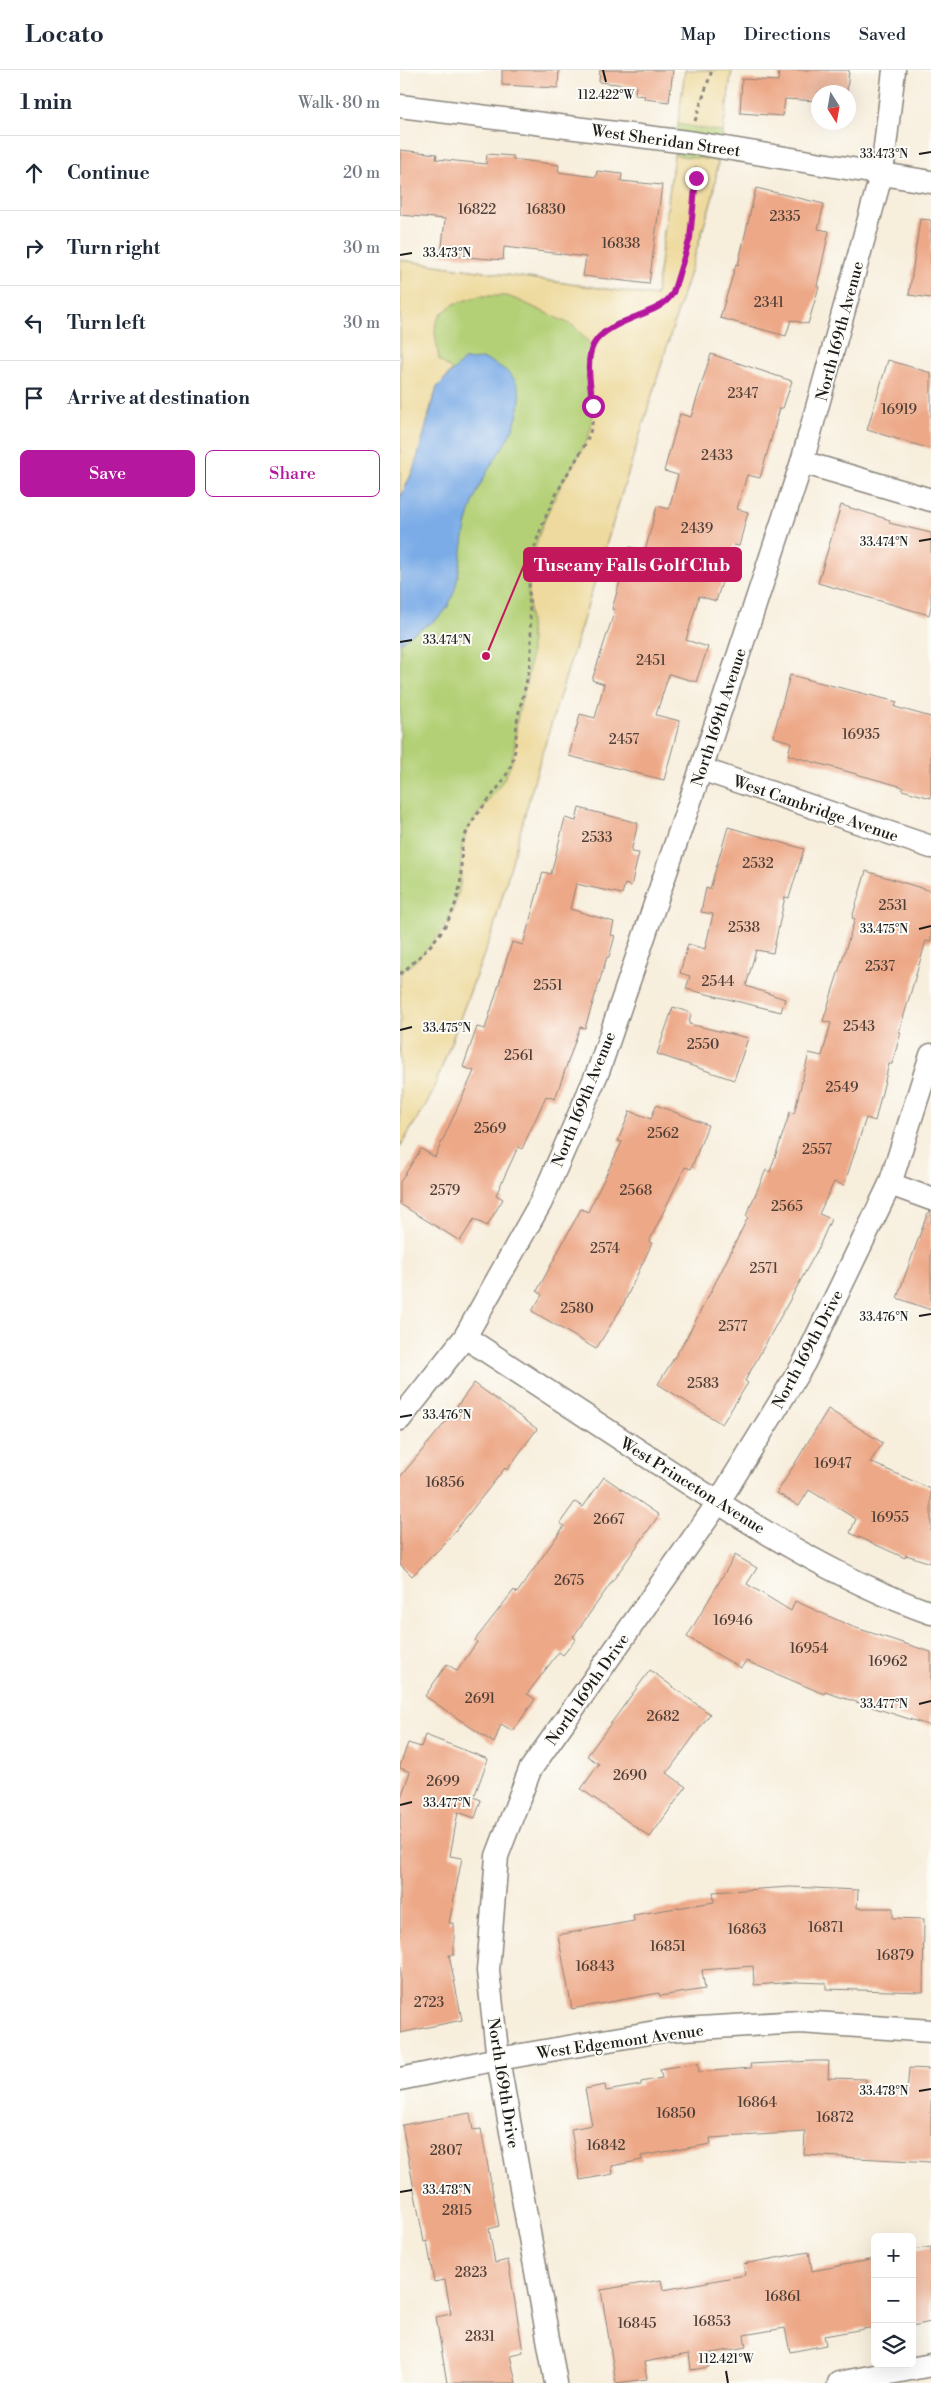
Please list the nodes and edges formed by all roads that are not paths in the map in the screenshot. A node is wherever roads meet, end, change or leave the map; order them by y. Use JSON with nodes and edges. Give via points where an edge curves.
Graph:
{"nodes":[{"id":1,"x":894,"y":70,"type":"edge"},
{"id":2,"x":400,"y":106,"type":"edge"},
{"id":3,"x":882,"y":172,"type":"junction"},
{"id":4,"x":931,"y":182,"type":"edge"},
{"id":5,"x":802,"y":462,"type":"junction"},
{"id":6,"x":931,"y":500,"type":"edge"},
{"id":7,"x":701,"y":769,"type":"junction"},
{"id":8,"x":931,"y":847,"type":"edge"},
{"id":9,"x":931,"y":1056,"type":"edge"},
{"id":10,"x":890,"y":1184,"type":"junction"},
{"id":11,"x":931,"y":1199,"type":"edge"},
{"id":12,"x":465,"y":1337,"type":"junction"},
{"id":13,"x":400,"y":1419,"type":"edge"},
{"id":14,"x":718,"y":1503,"type":"junction"},
{"id":15,"x":931,"y":1613,"type":"edge"},
{"id":16,"x":931,"y":2031,"type":"edge"},
{"id":17,"x":498,"y":2059,"type":"junction"},
{"id":18,"x":400,"y":2079,"type":"edge"},
{"id":19,"x":931,"y":2365,"type":"edge"},
{"id":20,"x":556,"y":2383,"type":"edge"},
{"id":21,"x":839,"y":2383,"type":"edge"}],
"edges":[{"from":1,"to":3,"type":"street","name":"North 169th Avenue"},
{"from":2,"to":3,"type":"street","name":"West Sheridan Street","via":[[696,143]]},
{"from":3,"to":4,"type":"street","name":"West Sheridan Street"},
{"from":3,"to":5,"type":"street","name":"North 169th Avenue"},
{"from":5,"to":6,"type":"street"},
{"from":5,"to":7,"type":"street","name":"North 169th Avenue"},
{"from":7,"to":8,"type":"street","name":"West Cambridge Avenue"},
{"from":7,"to":12,"type":"street","name":"North 169th Avenue","via":[[599,1068],[540,1202]]},
{"from":9,"to":10,"type":"street","name":"North 169th Drive"},
{"from":10,"to":11,"type":"street"},
{"from":10,"to":14,"type":"street","name":"North 169th Drive","via":[[804,1364]]},
{"from":12,"to":13,"type":"street","name":"North 169th Avenue"},
{"from":12,"to":14,"type":"street","name":"West Princeton Avenue"},
{"from":14,"to":15,"type":"street","name":"West Princeton Avenue","via":[[828,1568]]},
{"from":14,"to":17,"type":"street","name":"North 169th Drive","via":[[530,1770],[497,1856],[488,1971]]},
{"from":16,"to":17,"type":"street","name":"West Edgemont Avenue","via":[[800,2022],[667,2030]]},
{"from":17,"to":18,"type":"street","name":"West Edgemont Avenue"},
{"from":17,"to":20,"type":"street","name":"North 169th Drive"},
{"from":19,"to":21,"type":"street"}]}
